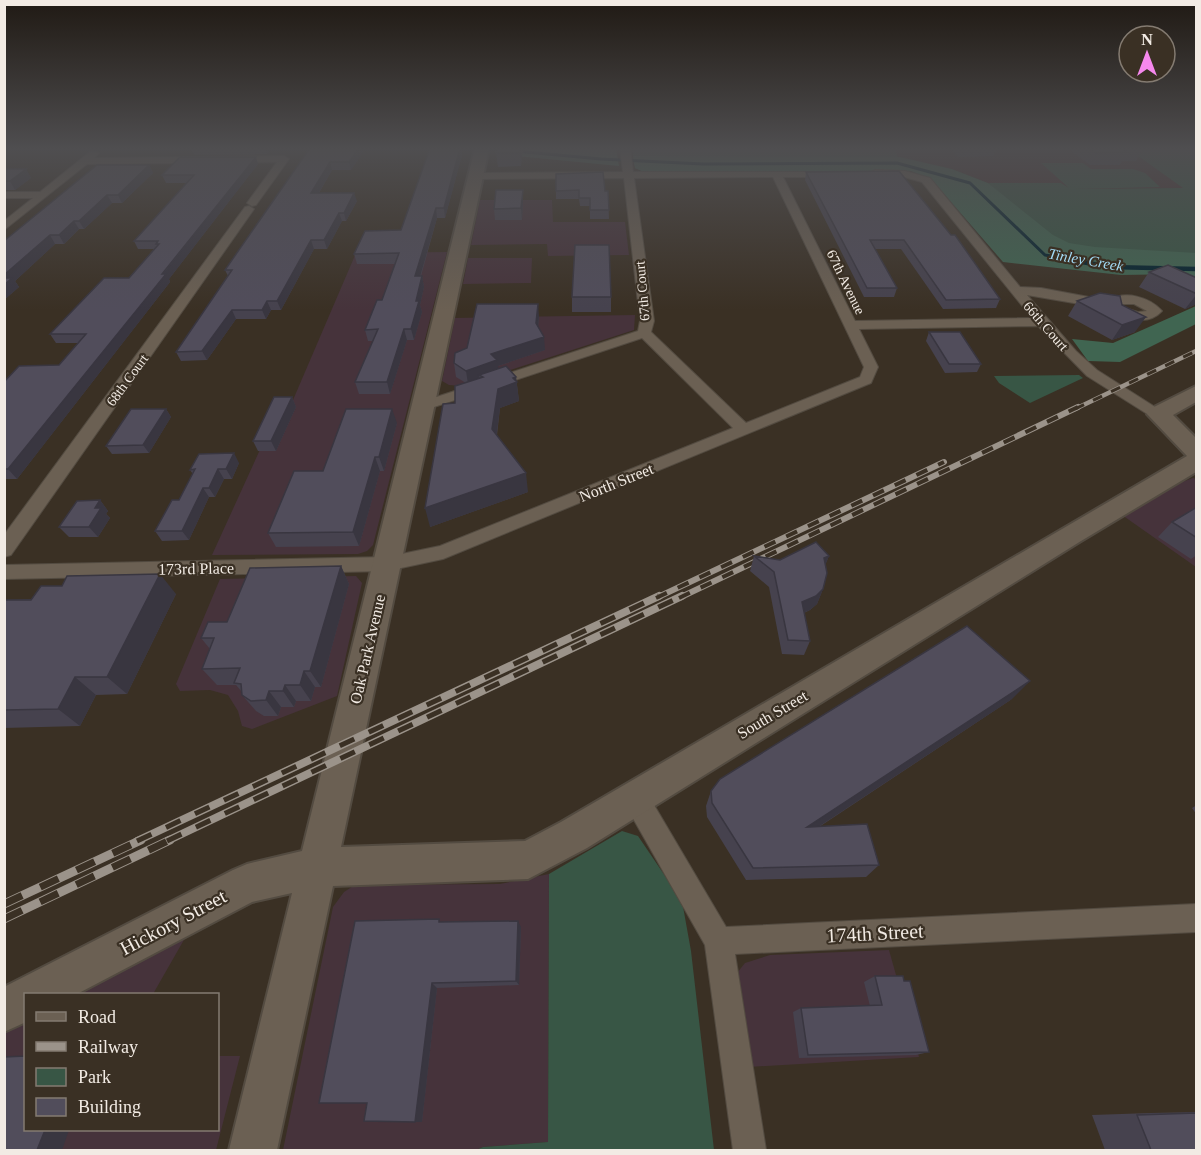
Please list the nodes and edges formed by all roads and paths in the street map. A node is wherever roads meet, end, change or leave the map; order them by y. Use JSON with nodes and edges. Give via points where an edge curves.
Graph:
{"nodes":[{"id":1,"x":35,"y":202,"type":"edge"},
{"id":2,"x":254,"y":202,"type":"edge"},
{"id":3,"x":470,"y":202,"type":"edge"},
{"id":4,"x":632,"y":202,"type":"edge"},
{"id":5,"x":790,"y":202,"type":"edge"},
{"id":6,"x":944,"y":202,"type":"edge"},
{"id":7,"x":4,"y":227,"type":"edge"},
{"id":8,"x":1017,"y":291,"type":"junction"},
{"id":9,"x":1115,"y":306,"type":"edge"},
{"id":10,"x":1042,"y":322,"type":"junction"},
{"id":11,"x":850,"y":324,"type":"junction"},
{"id":12,"x":644,"y":333,"type":"junction"},
{"id":13,"x":842,"y":390,"type":"joint"},
{"id":14,"x":1197,"y":393,"type":"edge"},
{"id":15,"x":423,"y":406,"type":"junction"},
{"id":16,"x":1158,"y":414,"type":"junction"},
{"id":17,"x":743,"y":429,"type":"junction"},
{"id":18,"x":1197,"y":451,"type":"edge"},
{"id":19,"x":1197,"y":461,"type":"edge"},
{"id":20,"x":4,"y":550,"type":"edge"},
{"id":21,"x":387,"y":564,"type":"junction"},
{"id":22,"x":4,"y":572,"type":"edge"},
{"id":23,"x":634,"y":797,"type":"junction"},
{"id":24,"x":318,"y":867,"type":"junction"},
{"id":25,"x":1197,"y":918,"type":"edge"},
{"id":26,"x":719,"y":941,"type":"junction"},
{"id":27,"x":36,"y":993,"type":"edge"},
{"id":28,"x":24,"y":1000,"type":"edge"},
{"id":29,"x":4,"y":1010,"type":"edge"},
{"id":30,"x":253,"y":1150,"type":"edge"},
{"id":31,"x":748,"y":1150,"type":"edge"}],
"edges":[{"from":1,"to":7,"type":"street"},
{"from":2,"to":20,"type":"street","name":"68th Court"},
{"from":3,"to":15,"type":"street","name":"Oak Park Avenue"},
{"from":4,"to":12,"type":"street","name":"67th Court","via":[[647,321]]},
{"from":5,"to":11,"type":"street","name":"67th Avenue"},
{"from":6,"to":8,"type":"street","name":"66th Court"},
{"from":8,"to":9,"type":"street"},
{"from":8,"to":10,"type":"street","name":"66th Court"},
{"from":10,"to":11,"type":"street"},
{"from":10,"to":16,"type":"street","name":"66th Court","via":[[1092,374]]},
{"from":11,"to":13,"type":"street","name":"67th Avenue","via":[[871,368],[866,380]]},
{"from":12,"to":15,"type":"street"},
{"from":12,"to":17,"type":"street","name":"67th Court"},
{"from":13,"to":17,"type":"street","name":"North Street"},
{"from":14,"to":16,"type":"street"},
{"from":15,"to":21,"type":"street","name":"Oak Park Avenue"},
{"from":16,"to":18,"type":"street","name":"66th Court"},
{"from":17,"to":21,"type":"street","name":"North Street","via":[[443,552]]},
{"from":19,"to":23,"type":"street","name":"South Street"},
{"from":21,"to":22,"type":"street","name":"173rd Place"},
{"from":21,"to":24,"type":"street","name":"Oak Park Avenue"},
{"from":23,"to":24,"type":"street","name":"South Street","via":[[528,860]]},
{"from":23,"to":26,"type":"street"},
{"from":24,"to":27,"type":"street","name":"Hickory Street","via":[[247,884]]},
{"from":24,"to":30,"type":"street","name":"Oak Park Avenue"},
{"from":25,"to":26,"type":"street","name":"174th Street"},
{"from":26,"to":31,"type":"street"},
{"from":28,"to":29,"type":"street"}]}
